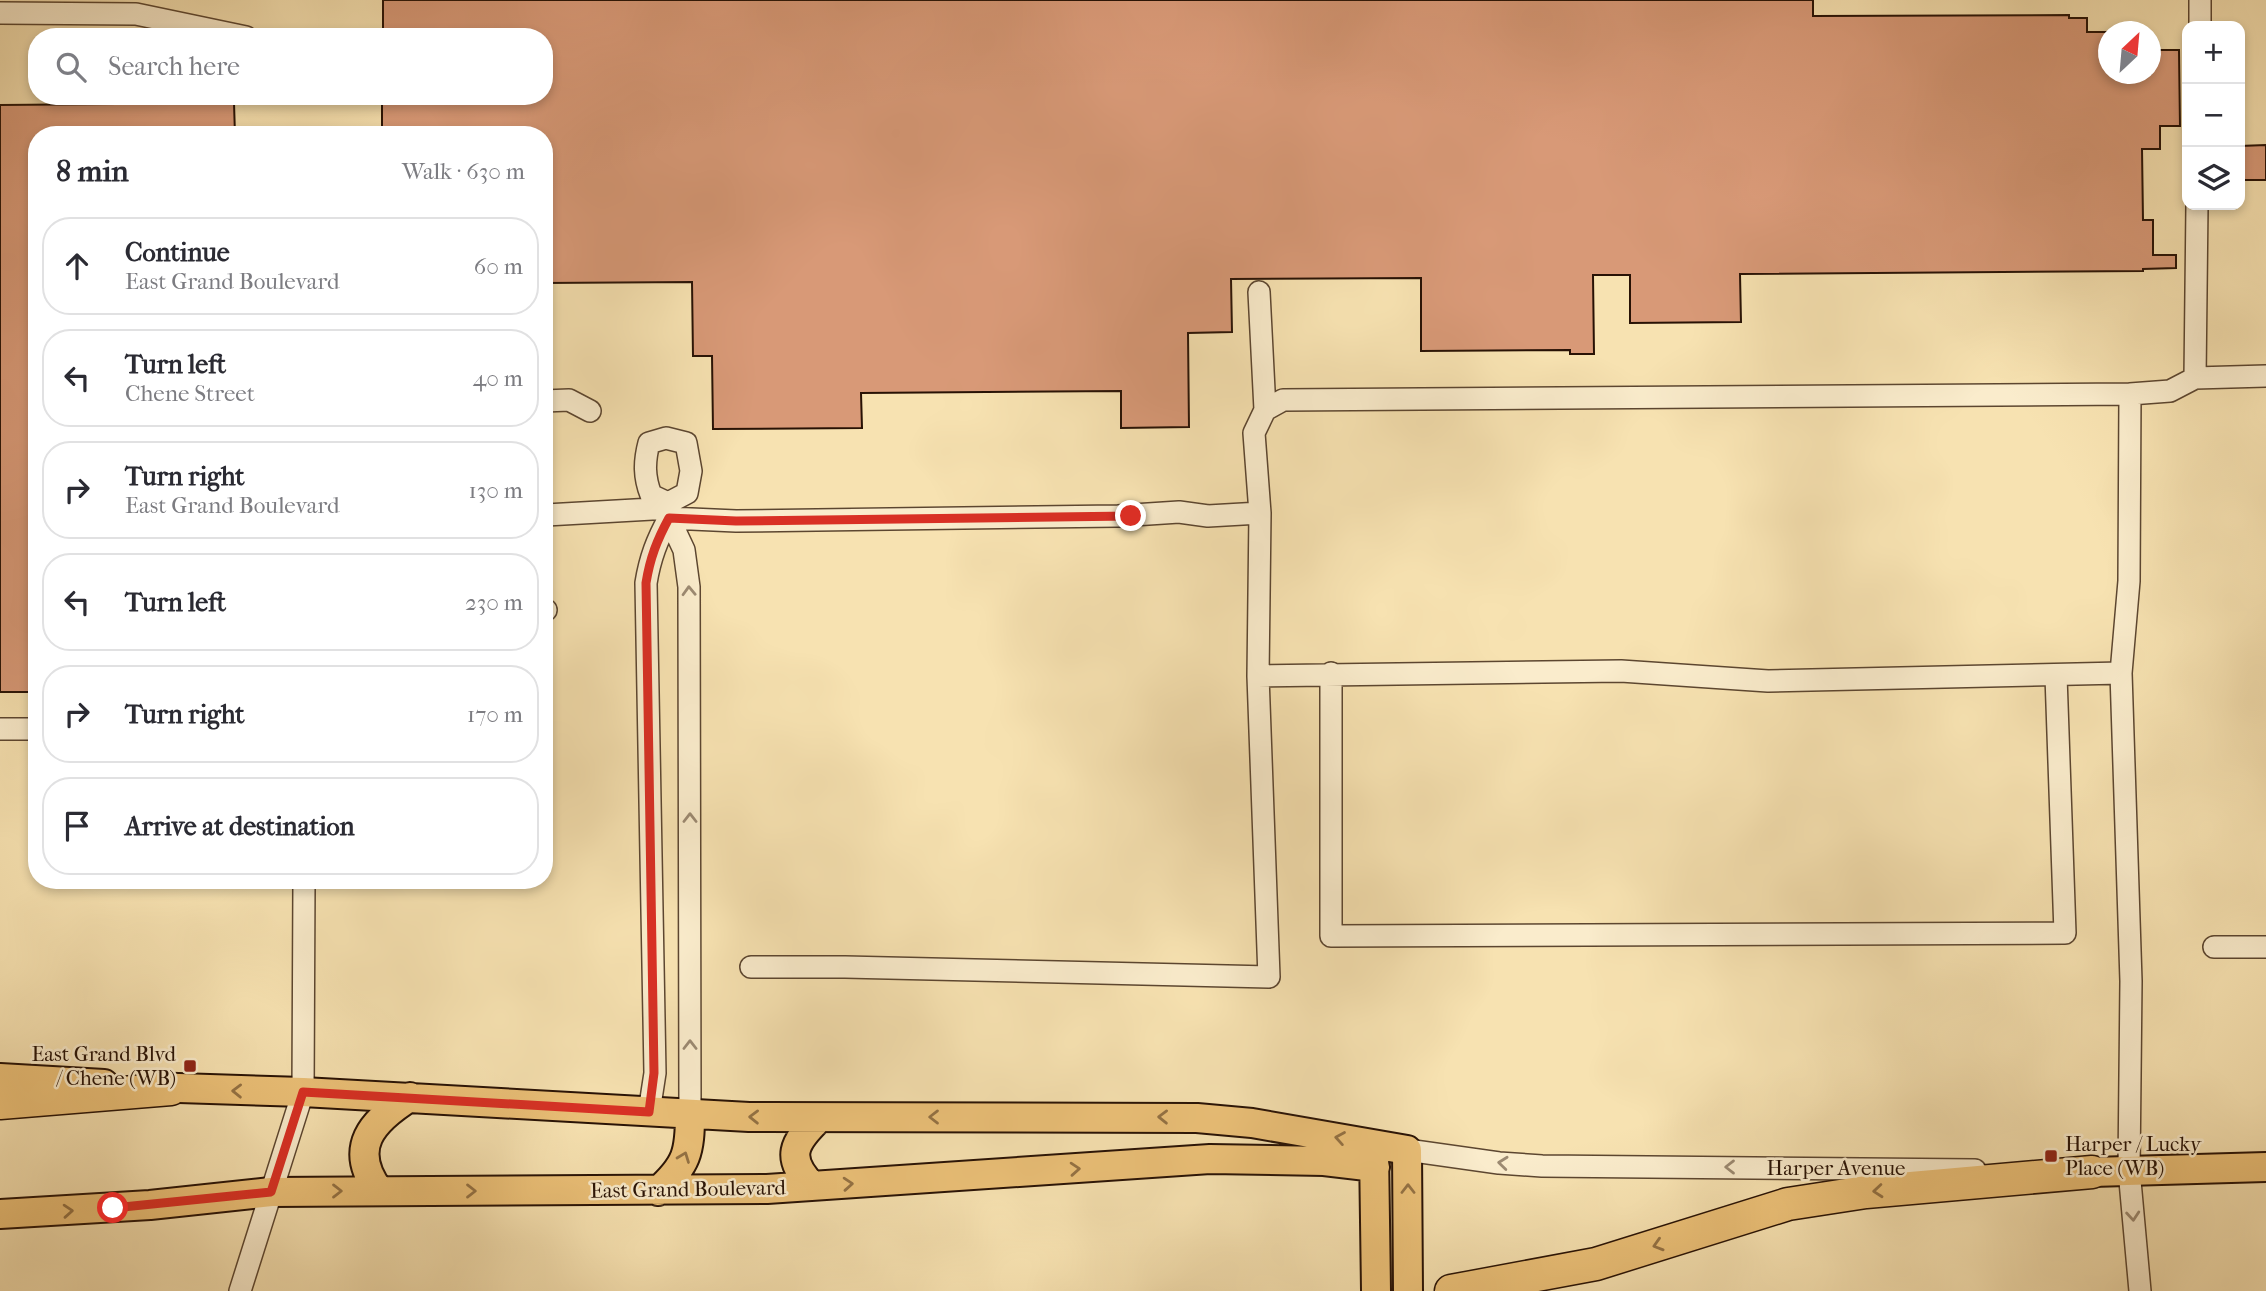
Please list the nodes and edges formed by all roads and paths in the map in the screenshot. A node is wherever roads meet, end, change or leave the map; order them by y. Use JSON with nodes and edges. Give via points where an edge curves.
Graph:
{"nodes":[{"id":1,"x":2200,"y":0,"type":"edge"},
{"id":2,"x":136,"y":7,"type":"edge"},
{"id":3,"x":0,"y":13,"type":"edge"},
{"id":4,"x":2200,"y":21,"type":"edge"},
{"id":5,"x":213,"y":28,"type":"edge"},
{"id":6,"x":2197,"y":210,"type":"edge"},
{"id":7,"x":1259,"y":292,"type":"dead end"},
{"id":8,"x":2266,"y":376,"type":"edge"},
{"id":9,"x":2195,"y":378,"type":"junction"},
{"id":10,"x":2130,"y":394,"type":"junction"},
{"id":11,"x":553,"y":401,"type":"edge"},
{"id":12,"x":1265,"y":410,"type":"junction"},
{"id":13,"x":590,"y":411,"type":"dead end"},
{"id":14,"x":669,"y":510,"type":"junction"},
{"id":15,"x":1260,"y":513,"type":"junction"},
{"id":16,"x":553,"y":515,"type":"edge"},
{"id":17,"x":1331,"y":673,"type":"junction"},
{"id":18,"x":2121,"y":673,"type":"junction"},
{"id":19,"x":1258,"y":676,"type":"junction"},
{"id":20,"x":2056,"y":676,"type":"junction"},
{"id":21,"x":0,"y":729,"type":"edge"},
{"id":22,"x":28,"y":729,"type":"edge"},
{"id":23,"x":304,"y":889,"type":"edge"},
{"id":24,"x":2214,"y":947,"type":"dead end"},
{"id":25,"x":2266,"y":947,"type":"edge"},
{"id":26,"x":751,"y":967,"type":"dead end"},
{"id":27,"x":0,"y":1078,"type":"edge"},
{"id":28,"x":171,"y":1088,"type":"junction"},
{"id":29,"x":303,"y":1092,"type":"junction"},
{"id":30,"x":410,"y":1097,"type":"junction"},
{"id":31,"x":0,"y":1103,"type":"edge"},
{"id":32,"x":649,"y":1112,"type":"junction"},
{"id":33,"x":690,"y":1114,"type":"junction"},
{"id":34,"x":819,"y":1118,"type":"junction"},
{"id":35,"x":1408,"y":1150,"type":"junction"},
{"id":36,"x":1375,"y":1155,"type":"junction"},
{"id":37,"x":2266,"y":1167,"type":"edge"},
{"id":38,"x":2129,"y":1170,"type":"junction"},
{"id":39,"x":2092,"y":1172,"type":"junction"},
{"id":40,"x":812,"y":1186,"type":"junction"},
{"id":41,"x":379,"y":1191,"type":"junction"},
{"id":42,"x":658,"y":1191,"type":"junction"},
{"id":43,"x":271,"y":1192,"type":"junction"},
{"id":44,"x":0,"y":1214,"type":"edge"},
{"id":45,"x":243,"y":1281,"type":"edge"},
{"id":46,"x":1376,"y":1291,"type":"edge"},
{"id":47,"x":1408,"y":1291,"type":"edge"},
{"id":48,"x":1451,"y":1291,"type":"edge"},
{"id":49,"x":2140,"y":1291,"type":"edge"}],
"edges":[{"from":1,"to":4,"type":"street"},
{"from":2,"to":3,"type":"street"},
{"from":2,"to":5,"type":"street"},
{"from":6,"to":9,"type":"street"},
{"from":7,"to":12,"type":"street"},
{"from":8,"to":9,"type":"street"},
{"from":9,"to":10,"type":"street","via":[[2170,391]]},
{"from":10,"to":12,"type":"street","via":[[1283,400]]},
{"from":10,"to":18,"type":"street","via":[[2129,581]]},
{"from":11,"to":13,"type":"street","via":[[569,400]]},
{"from":12,"to":15,"type":"street","via":[[1254,433]]},
{"from":14,"to":15,"type":"street","via":[[736,521]]},
{"from":14,"to":16,"type":"street"},
{"from":14,"to":32,"type":"street","via":[[646,583],[654,1073]]},
{"from":33,"to":14,"type":"street","one_way":true,"via":[[689,587],[684,550]]},
{"from":15,"to":19,"type":"street"},
{"from":17,"to":19,"type":"street"},
{"from":17,"to":20,"type":"street","via":[[1621,671],[1768,681]]},
{"from":17,"to":20,"type":"street","via":[[1331,936],[2065,933]]},
{"from":18,"to":20,"type":"street"},
{"from":18,"to":38,"type":"street","via":[[2131,981]]},
{"from":19,"to":26,"type":"street","via":[[1269,977]]},
{"from":21,"to":22,"type":"street"},
{"from":23,"to":29,"type":"street"},
{"from":24,"to":25,"type":"street"},
{"from":27,"to":28,"type":"main road","name":"East Grand Boulevard"},
{"from":29,"to":28,"type":"main road","name":"East Grand Boulevard","one_way":true},
{"from":28,"to":31,"type":"highway"},
{"from":29,"to":30,"type":"main road","name":"East Grand Boulevard"},
{"from":29,"to":43,"type":"street"},
{"from":30,"to":32,"type":"main road","name":"East Grand Boulevard"},
{"from":30,"to":41,"type":"main road","via":[[380,1120],[367,1139],[366,1168]]},
{"from":32,"to":33,"type":"main road","name":"East Grand Boulevard"},
{"from":34,"to":33,"type":"main road","name":"East Grand Boulevard","one_way":true},
{"from":42,"to":33,"type":"main road","one_way":true,"via":[[674,1177],[687,1154]]},
{"from":36,"to":34,"type":"main road","name":"East Grand Boulevard","one_way":true,"via":[[1252,1123],[1209,1118]]},
{"from":34,"to":40,"type":"main road","via":[[795,1150],[797,1167]]},
{"from":35,"to":36,"type":"main road","name":"East Grand Boulevard"},
{"from":39,"to":35,"type":"street","name":"Harper Avenue","one_way":true,"via":[[1585,1167],[1499,1163]]},
{"from":47,"to":35,"type":"main road","one_way":true},
{"from":40,"to":36,"type":"main road","name":"East Grand Boulevard","one_way":true,"via":[[1210,1159],[1324,1161]]},
{"from":36,"to":46,"type":"main road"},
{"from":37,"to":38,"type":"main road","name":"Harper Avenue"},
{"from":38,"to":39,"type":"main road","name":"Harper Avenue"},
{"from":38,"to":49,"type":"street","one_way":true},
{"from":39,"to":48,"type":"highway","one_way":true,"via":[[1866,1192],[1788,1204],[1596,1264]]},
{"from":40,"to":42,"type":"main road","name":"East Grand Boulevard"},
{"from":41,"to":42,"type":"main road","name":"East Grand Boulevard","one_way":true},
{"from":43,"to":41,"type":"main road","name":"East Grand Boulevard","one_way":true},
{"from":44,"to":43,"type":"main road","name":"East Grand Boulevard","one_way":true},
{"from":43,"to":45,"type":"street"}]}
